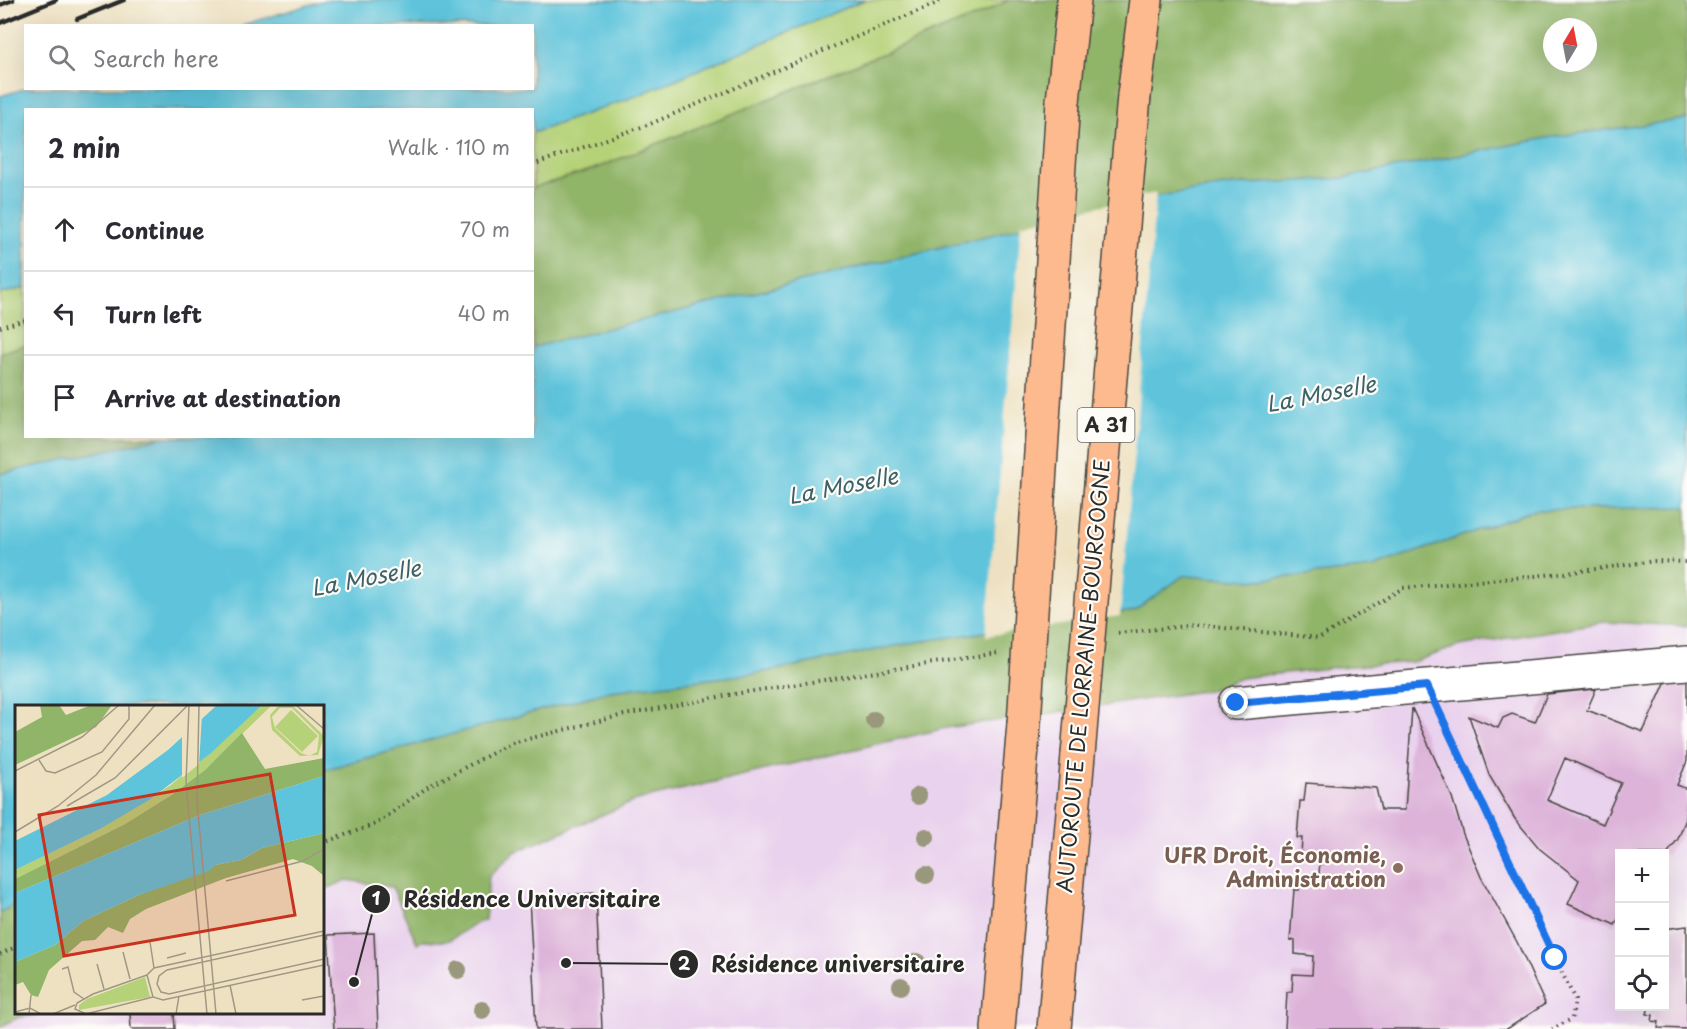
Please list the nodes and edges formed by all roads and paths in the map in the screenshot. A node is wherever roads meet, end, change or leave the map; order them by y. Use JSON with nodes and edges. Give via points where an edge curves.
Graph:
{"nodes":[{"id":1,"x":944,"y":0,"type":"edge"},
{"id":2,"x":1074,"y":0,"type":"edge"},
{"id":3,"x":1146,"y":0,"type":"edge"},
{"id":4,"x":534,"y":164,"type":"edge"},
{"id":5,"x":24,"y":321,"type":"edge"},
{"id":6,"x":0,"y":327,"type":"edge"},
{"id":7,"x":1687,"y":663,"type":"edge"},
{"id":8,"x":1427,"y":686,"type":"junction"},
{"id":9,"x":1236,"y":703,"type":"dead end"},
{"id":10,"x":15,"y":947,"type":"edge"},
{"id":11,"x":0,"y":954,"type":"edge"},
{"id":12,"x":998,"y":1029,"type":"edge"},
{"id":13,"x":1054,"y":1029,"type":"edge"},
{"id":14,"x":1552,"y":1029,"type":"edge"}],
"edges":[{"from":1,"to":4,"type":"path","via":[[650,124]]},
{"from":2,"to":12,"type":"highway","bridge":true,"via":[[1063,101],[1024,724]]},
{"from":3,"to":13,"type":"highway","name":"AUTOROUTE DE LORRAINE-BOURGOGNE","number":"A 31","bridge":true,"via":[[1134,96]]},
{"from":5,"to":6,"type":"path"},
{"from":7,"to":8,"type":"lane"},
{"from":8,"to":9,"type":"lane"},
{"from":8,"to":14,"type":"path","via":[[1575,1000],[1572,1019]]},
{"from":10,"to":11,"type":"path"}]}
